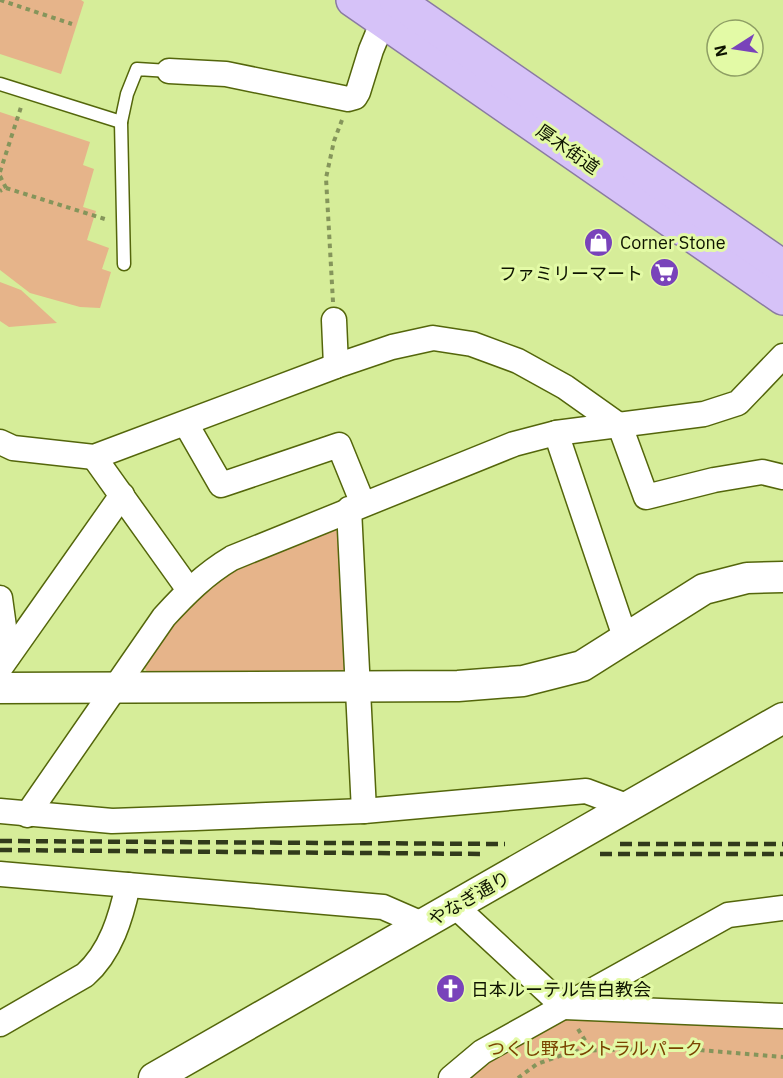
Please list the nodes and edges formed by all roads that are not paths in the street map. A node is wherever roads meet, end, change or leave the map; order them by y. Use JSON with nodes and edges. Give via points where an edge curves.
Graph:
{"nodes":[{"id":1,"x":353,"y":0,"type":"edge"},
{"id":2,"x":389,"y":10,"type":"edge"},
{"id":3,"x":169,"y":71,"type":"joint"},
{"id":4,"x":0,"y":84,"type":"edge"},
{"id":5,"x":121,"y":122,"type":"junction"},
{"id":6,"x":124,"y":264,"type":"dead end"},
{"id":7,"x":783,"y":267,"type":"edge"},
{"id":8,"x":783,"y":298,"type":"edge"},
{"id":9,"x":334,"y":320,"type":"dead end"},
{"id":10,"x":783,"y":356,"type":"edge"},
{"id":11,"x":336,"y":366,"type":"junction"},
{"id":12,"x":186,"y":424,"type":"junction"},
{"id":13,"x":620,"y":426,"type":"junction"},
{"id":14,"x":556,"y":433,"type":"junction"},
{"id":15,"x":0,"y":442,"type":"edge"},
{"id":16,"x":94,"y":457,"type":"junction"},
{"id":17,"x":783,"y":477,"type":"edge"},
{"id":18,"x":122,"y":495,"type":"junction"},
{"id":19,"x":356,"y":506,"type":"junction"},
{"id":20,"x":783,"y":577,"type":"edge"},
{"id":21,"x":189,"y":590,"type":"junction"},
{"id":22,"x":0,"y":598,"type":"edge"},
{"id":23,"x":625,"y":637,"type":"junction"},
{"id":24,"x":4,"y":662,"type":"edge"},
{"id":25,"x":358,"y":685,"type":"junction"},
{"id":26,"x":0,"y":688,"type":"edge"},
{"id":27,"x":114,"y":689,"type":"junction"},
{"id":28,"x":783,"y":718,"type":"edge"},
{"id":29,"x":629,"y":807,"type":"junction"},
{"id":30,"x":0,"y":811,"type":"edge"},
{"id":31,"x":364,"y":812,"type":"junction"},
{"id":32,"x":27,"y":814,"type":"junction"},
{"id":33,"x":0,"y":874,"type":"edge"},
{"id":34,"x":128,"y":885,"type":"junction"},
{"id":35,"x":455,"y":906,"type":"junction"},
{"id":36,"x":783,"y":908,"type":"edge"},
{"id":37,"x":422,"y":924,"type":"junction"},
{"id":38,"x":564,"y":1007,"type":"junction"},
{"id":39,"x":783,"y":1016,"type":"edge"},
{"id":40,"x":0,"y":1024,"type":"edge"},
{"id":41,"x":154,"y":1078,"type":"edge"},
{"id":42,"x":451,"y":1078,"type":"edge"}],
"edges":[{"from":1,"to":2,"type":"highway","name":"厚木街道"},
{"from":2,"to":3,"type":"street","via":[[358,92],[348,99],[226,74]]},
{"from":2,"to":7,"type":"highway","name":"厚木街道"},
{"from":2,"to":8,"type":"highway","name":"厚木街道"},
{"from":3,"to":5,"type":"lane","via":[[136,69]]},
{"from":4,"to":5,"type":"lane"},
{"from":5,"to":6,"type":"lane"},
{"from":9,"to":11,"type":"street"},
{"from":10,"to":13,"type":"street","via":[[738,403],[704,414]]},
{"from":11,"to":12,"type":"street"},
{"from":11,"to":13,"type":"street","via":[[433,338],[472,344],[518,361],[565,387]]},
{"from":12,"to":16,"type":"street"},
{"from":12,"to":19,"type":"street","via":[[221,484],[339,445]]},
{"from":13,"to":14,"type":"street"},
{"from":13,"to":17,"type":"street","via":[[646,497],[762,472]]},
{"from":14,"to":19,"type":"street","via":[[514,444]]},
{"from":14,"to":23,"type":"street"},
{"from":15,"to":16,"type":"street","via":[[13,448]]},
{"from":16,"to":18,"type":"street"},
{"from":18,"to":21,"type":"street"},
{"from":18,"to":24,"type":"street"},
{"from":19,"to":21,"type":"street","via":[[232,558]]},
{"from":19,"to":25,"type":"street"},
{"from":20,"to":23,"type":"street","via":[[747,578],[704,590]]},
{"from":21,"to":27,"type":"street","via":[[164,617]]},
{"from":22,"to":24,"type":"street"},
{"from":23,"to":25,"type":"street","via":[[582,666],[523,681],[458,686]]},
{"from":25,"to":27,"type":"street"},
{"from":25,"to":31,"type":"street"},
{"from":26,"to":27,"type":"street"},
{"from":27,"to":32,"type":"street"},
{"from":28,"to":29,"type":"street","name":"やなぎ通り"},
{"from":29,"to":31,"type":"street","via":[[586,790]]},
{"from":29,"to":35,"type":"street","name":"やなぎ通り"},
{"from":30,"to":32,"type":"street"},
{"from":31,"to":32,"type":"street","via":[[112,820]]},
{"from":33,"to":34,"type":"street"},
{"from":34,"to":37,"type":"street","via":[[383,908]]},
{"from":34,"to":40,"type":"street","via":[[106,951],[96,965]]},
{"from":35,"to":37,"type":"street","name":"やなぎ通り"},
{"from":35,"to":38,"type":"street"},
{"from":36,"to":38,"type":"street","via":[[728,915]]},
{"from":37,"to":41,"type":"street","name":"やなぎ通り"},
{"from":38,"to":39,"type":"street"},
{"from":38,"to":42,"type":"street","via":[[482,1052]]}]}
